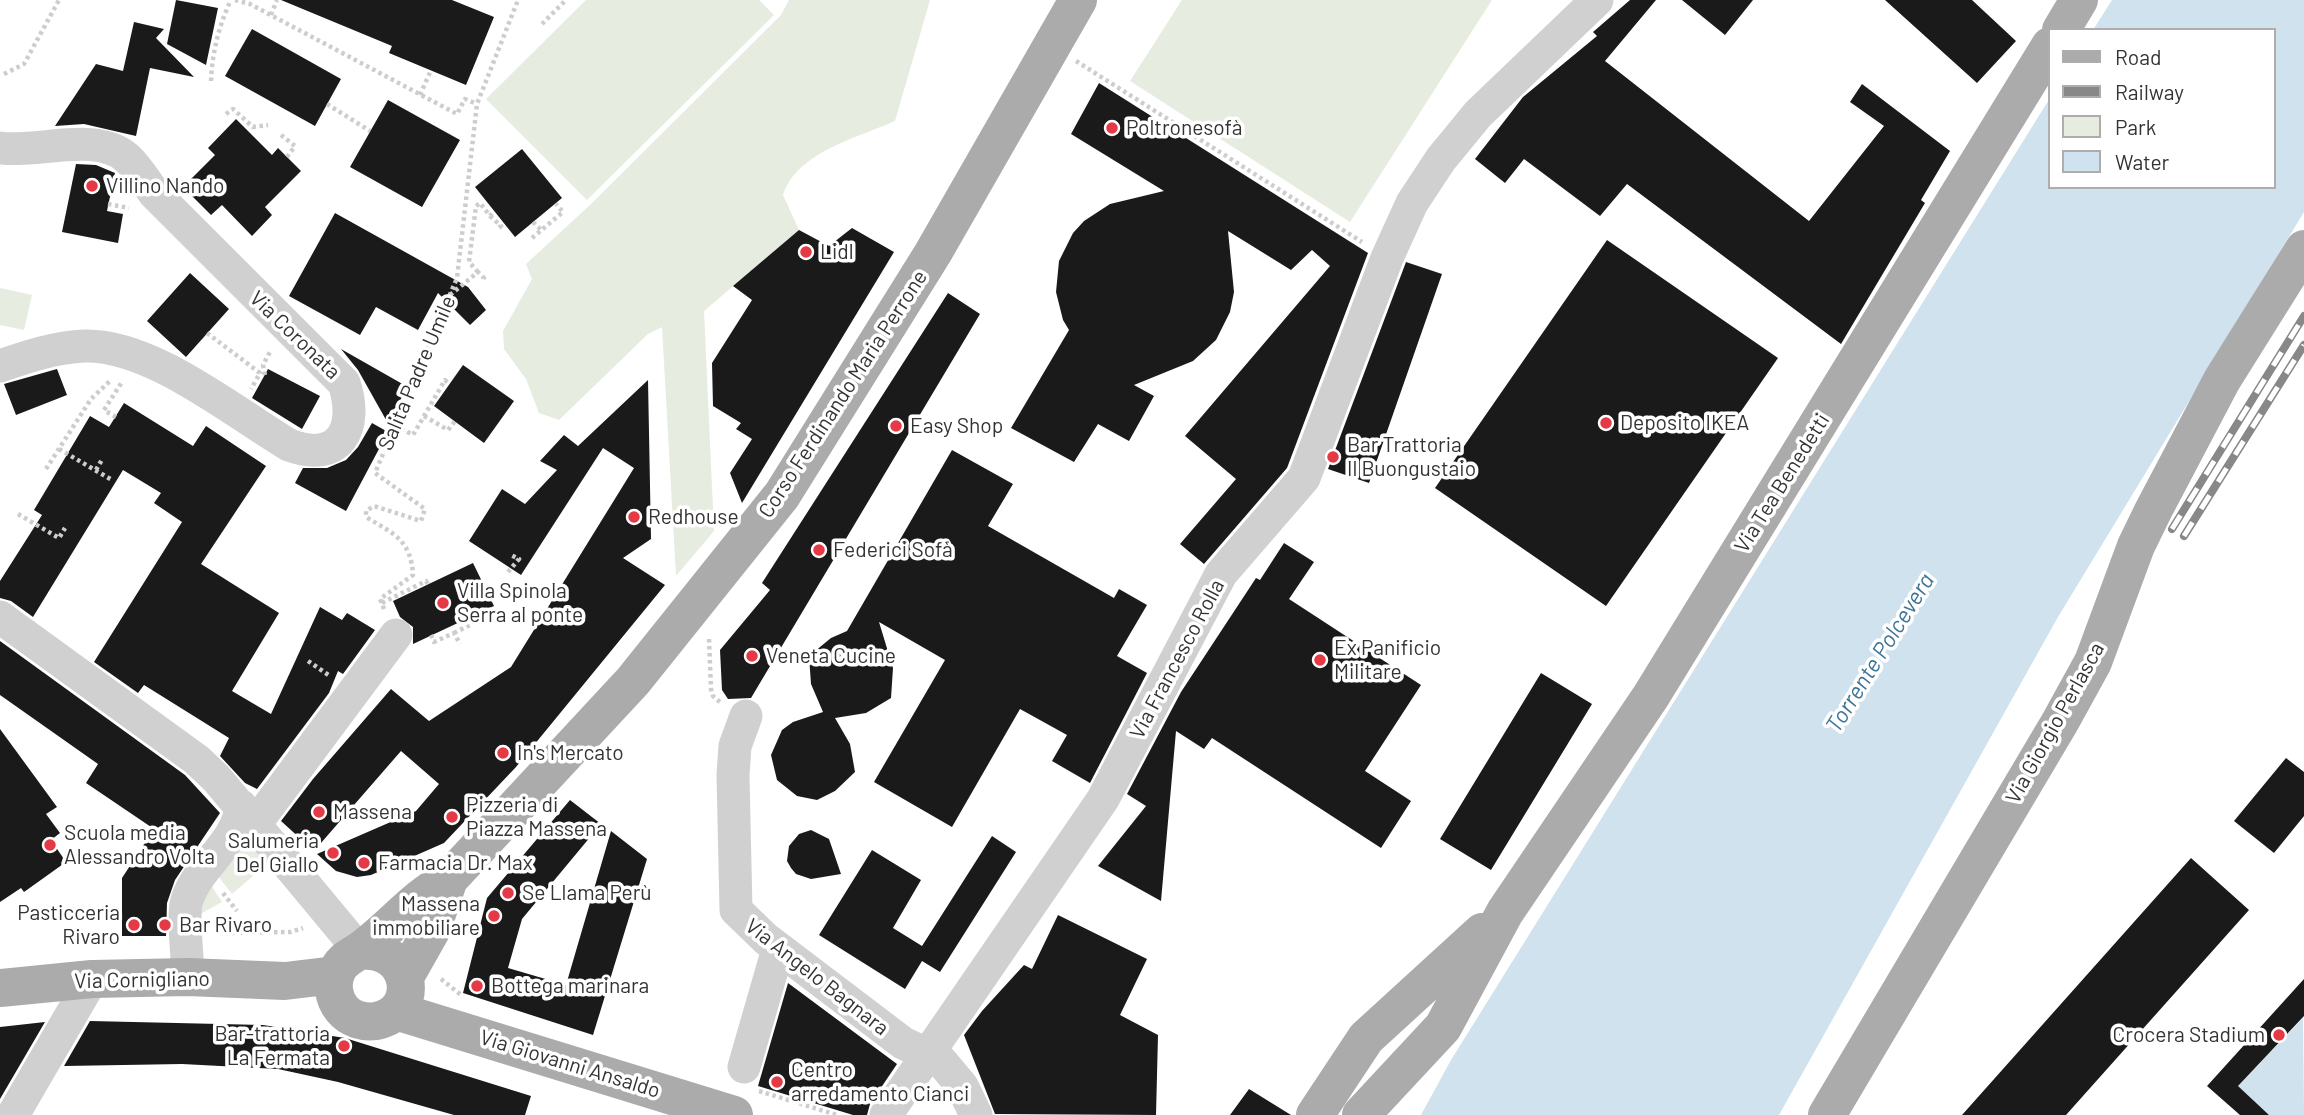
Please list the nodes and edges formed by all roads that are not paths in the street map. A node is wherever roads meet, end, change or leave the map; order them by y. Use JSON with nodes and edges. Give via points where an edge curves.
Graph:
{"nodes":[{"id":1,"x":1078,"y":0,"type":"edge"},
{"id":2,"x":1597,"y":0,"type":"edge"},
{"id":3,"x":2079,"y":0,"type":"edge"},
{"id":4,"x":2061,"y":28,"type":"edge"},
{"id":5,"x":2048,"y":50,"type":"edge"},
{"id":6,"x":0,"y":148,"type":"edge"},
{"id":7,"x":2304,"y":249,"type":"edge"},
{"id":8,"x":0,"y":366,"type":"edge"},
{"id":9,"x":0,"y":617,"type":"edge"},
{"id":10,"x":396,"y":635,"type":"road end"},
{"id":11,"x":746,"y":716,"type":"road end"},
{"id":12,"x":249,"y":814,"type":"junction"},
{"id":13,"x":438,"y":885,"type":"junction"},
{"id":14,"x":1505,"y":912,"type":"junction"},
{"id":15,"x":778,"y":949,"type":"junction"},
{"id":16,"x":412,"y":969,"type":"junction"},
{"id":17,"x":343,"y":975,"type":"junction"},
{"id":18,"x":188,"y":977,"type":"junction"},
{"id":19,"x":92,"y":978,"type":"junction"},
{"id":20,"x":0,"y":988,"type":"edge"},
{"id":21,"x":927,"y":1053,"type":"junction"},
{"id":22,"x":743,"y":1090,"type":"edge"},
{"id":23,"x":13,"y":1115,"type":"edge"},
{"id":24,"x":886,"y":1115,"type":"edge"},
{"id":25,"x":976,"y":1115,"type":"edge"},
{"id":26,"x":1315,"y":1115,"type":"edge"},
{"id":27,"x":1361,"y":1115,"type":"edge"},
{"id":28,"x":1827,"y":1115,"type":"edge"}],
"edges":[{"from":1,"to":13,"type":"main road","name":"Corso Ferdinando Maria Perrone","via":[[933,253],[782,495],[634,681]]},
{"from":2,"to":21,"type":"street","name":"Via Francesco Rolla","via":[[1478,114],[1412,204],[1304,478],[1221,574],[1103,799]]},
{"from":3,"to":4,"type":"main road"},
{"from":5,"to":14,"type":"main road","name":"Via Tea Benedetti","via":[[1651,696]]},
{"from":6,"to":8,"type":"street","name":"Via Coronata","via":[[23,151],[97,143],[128,159],[154,193],[344,383],[351,402],[350,423],[342,440],[328,448],[301,450],[157,363],[110,348],[52,350]]},
{"from":7,"to":28,"type":"main road","name":"Via Giorgio Perlasca","via":[[2222,380],[2153,511],[2093,662],[2060,722]]},
{"from":9,"to":12,"type":"street","via":[[197,760]]},
{"from":10,"to":12,"type":"street"},
{"from":11,"to":15,"type":"street","name":"Via Angelo Bagnara","via":[[737,738],[734,765],[734,901],[742,919]]},
{"from":12,"to":17,"type":"street","via":[[332,916]]},
{"from":12,"to":18,"type":"street","via":[[217,851],[187,901]]},
{"from":13,"to":16,"type":"main road","name":"Corso Ferdinando Maria Perrone"},
{"from":13,"to":17,"type":"main road"},
{"from":14,"to":26,"type":"main road","via":[[1366,1038]]},
{"from":14,"to":27,"type":"main road","via":[[1443,1027]]},
{"from":15,"to":21,"type":"street","name":"Via Angelo Bagnara","via":[[903,1043]]},
{"from":15,"to":22,"type":"street"},
{"from":16,"to":17,"type":"main road","via":[[374,950]]},
{"from":16,"to":17,"type":"main road","name":"Via Cornigliano","via":[[384,1019],[370,1022],[343,1011]]},
{"from":16,"to":22,"type":"main road","name":"Via Giovanni Ansaldo","via":[[454,1011]]},
{"from":17,"to":18,"type":"main road","name":"Via Cornigliano","via":[[285,981]]},
{"from":18,"to":19,"type":"main road","name":"Via Cornigliano"},
{"from":19,"to":20,"type":"main road","name":"Via Cornigliano"},
{"from":19,"to":23,"type":"street"},
{"from":21,"to":24,"type":"street","name":"Via Francesco Rolla"},
{"from":21,"to":25,"type":"street","name":"Via Angelo Bagnara","via":[[941,1061],[962,1086]]}]}
